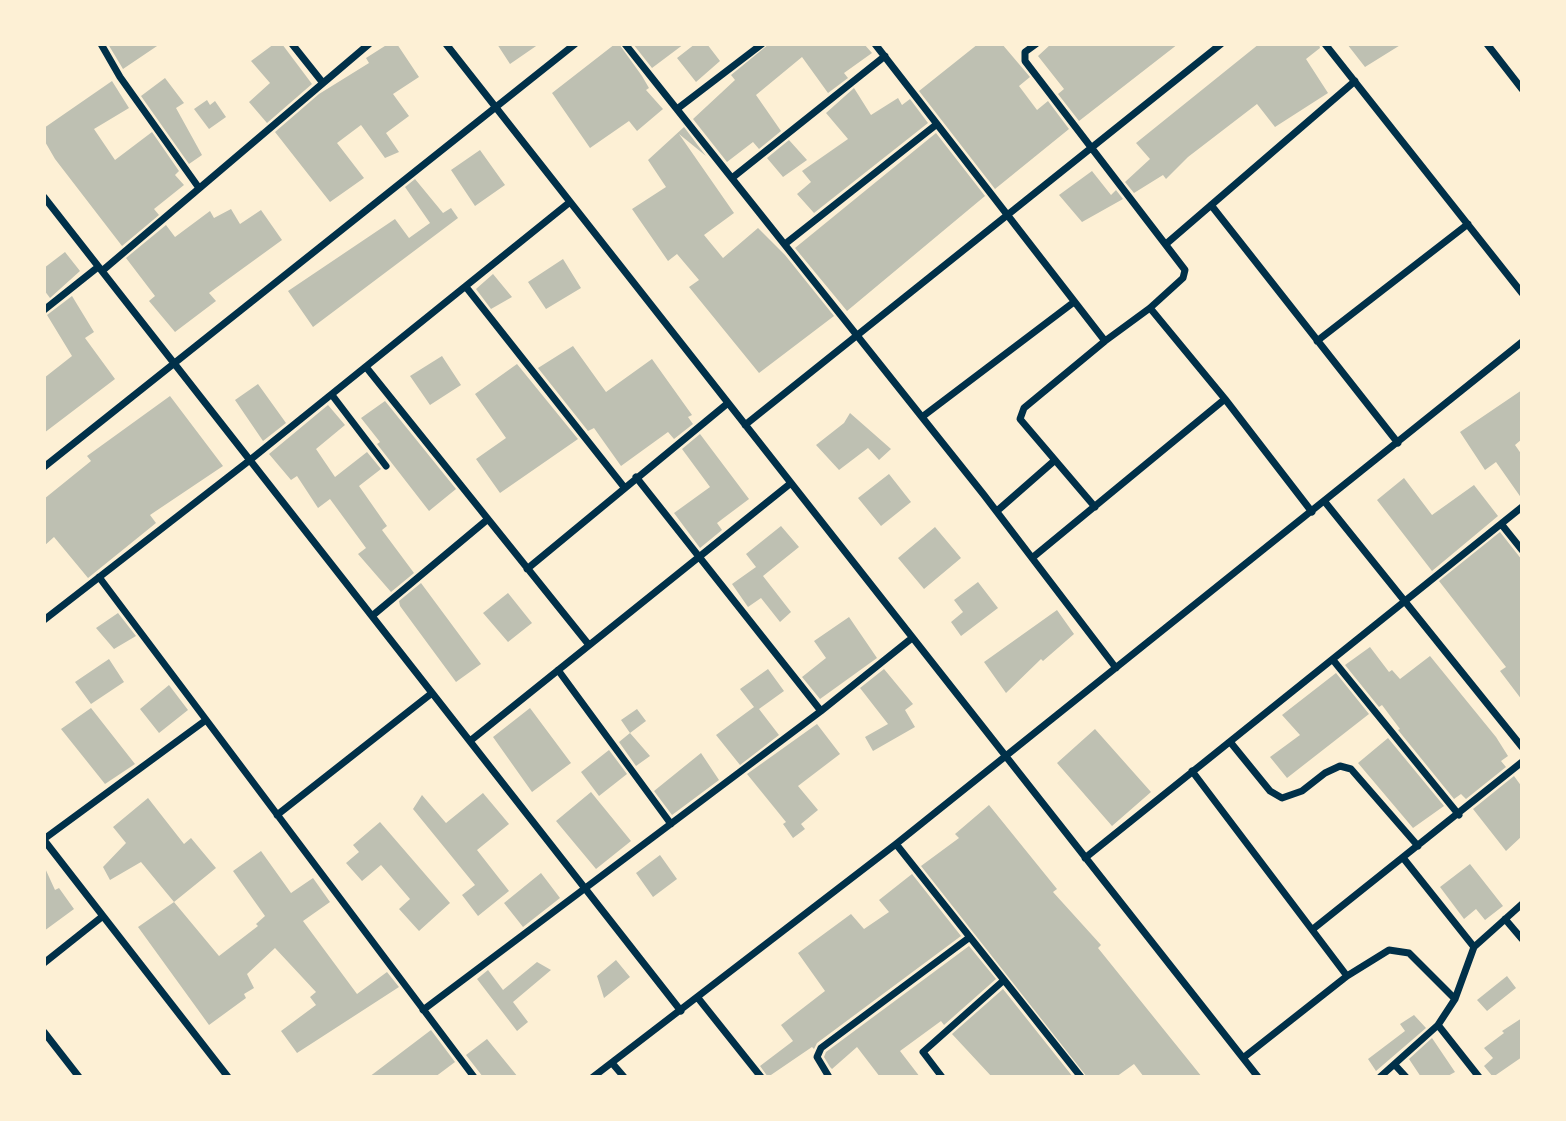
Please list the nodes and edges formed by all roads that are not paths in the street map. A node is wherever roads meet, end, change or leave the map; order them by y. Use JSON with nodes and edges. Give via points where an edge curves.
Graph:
{"nodes":[{"id":1,"x":101,"y":44,"type":"edge"},
{"id":2,"x":292,"y":44,"type":"edge"},
{"id":3,"x":369,"y":44,"type":"edge"},
{"id":4,"x":446,"y":44,"type":"edge"},
{"id":5,"x":575,"y":44,"type":"edge"},
{"id":6,"x":625,"y":44,"type":"edge"},
{"id":7,"x":762,"y":44,"type":"edge"},
{"id":8,"x":875,"y":44,"type":"edge"},
{"id":9,"x":1036,"y":44,"type":"edge"},
{"id":10,"x":1221,"y":44,"type":"edge"},
{"id":11,"x":1325,"y":44,"type":"edge"},
{"id":12,"x":1487,"y":44,"type":"edge"},
{"id":13,"x":885,"y":56,"type":"junction"},
{"id":14,"x":1355,"y":81,"type":"junction"},
{"id":15,"x":323,"y":83,"type":"junction"},
{"id":16,"x":1522,"y":89,"type":"edge"},
{"id":17,"x":496,"y":107,"type":"junction"},
{"id":18,"x":677,"y":109,"type":"junction"},
{"id":19,"x":937,"y":124,"type":"junction"},
{"id":20,"x":1091,"y":145,"type":"junction"},
{"id":21,"x":732,"y":178,"type":"junction"},
{"id":22,"x":199,"y":188,"type":"junction"},
{"id":23,"x":44,"y":197,"type":"edge"},
{"id":24,"x":570,"y":202,"type":"junction"},
{"id":25,"x":1211,"y":205,"type":"junction"},
{"id":26,"x":1008,"y":216,"type":"junction"},
{"id":27,"x":1468,"y":224,"type":"junction"},
{"id":28,"x":785,"y":244,"type":"junction"},
{"id":29,"x":1166,"y":244,"type":"junction"},
{"id":30,"x":100,"y":269,"type":"junction"},
{"id":31,"x":467,"y":287,"type":"junction"},
{"id":32,"x":1522,"y":293,"type":"edge"},
{"id":33,"x":1074,"y":302,"type":"junction"},
{"id":34,"x":1150,"y":308,"type":"junction"},
{"id":35,"x":44,"y":310,"type":"edge"},
{"id":36,"x":858,"y":335,"type":"junction"},
{"id":37,"x":1105,"y":341,"type":"junction"},
{"id":38,"x":1317,"y":341,"type":"junction"},
{"id":39,"x":1522,"y":342,"type":"edge"},
{"id":40,"x":174,"y":363,"type":"junction"},
{"id":41,"x":366,"y":367,"type":"junction"},
{"id":42,"x":332,"y":395,"type":"junction"},
{"id":43,"x":1225,"y":399,"type":"junction"},
{"id":44,"x":728,"y":403,"type":"junction"},
{"id":45,"x":922,"y":416,"type":"junction"},
{"id":46,"x":745,"y":425,"type":"junction"},
{"id":47,"x":1398,"y":443,"type":"junction"},
{"id":48,"x":250,"y":460,"type":"junction"},
{"id":49,"x":1054,"y":461,"type":"junction"},
{"id":50,"x":386,"y":466,"type":"dead end"},
{"id":51,"x":44,"y":467,"type":"edge"},
{"id":52,"x":636,"y":477,"type":"junction"},
{"id":53,"x":791,"y":483,"type":"junction"},
{"id":54,"x":624,"y":487,"type":"junction"},
{"id":55,"x":1325,"y":502,"type":"junction"},
{"id":56,"x":1095,"y":507,"type":"junction"},
{"id":57,"x":1522,"y":507,"type":"edge"},
{"id":58,"x":997,"y":511,"type":"junction"},
{"id":59,"x":1311,"y":512,"type":"junction"},
{"id":60,"x":488,"y":519,"type":"junction"},
{"id":61,"x":1502,"y":524,"type":"junction"},
{"id":62,"x":1522,"y":550,"type":"edge"},
{"id":63,"x":700,"y":556,"type":"junction"},
{"id":64,"x":1032,"y":558,"type":"junction"},
{"id":65,"x":527,"y":569,"type":"junction"},
{"id":66,"x":99,"y":577,"type":"junction"},
{"id":67,"x":1406,"y":601,"type":"junction"},
{"id":68,"x":372,"y":616,"type":"junction"},
{"id":69,"x":44,"y":620,"type":"edge"},
{"id":70,"x":912,"y":638,"type":"junction"},
{"id":71,"x":589,"y":645,"type":"junction"},
{"id":72,"x":1333,"y":660,"type":"junction"},
{"id":73,"x":1116,"y":668,"type":"junction"},
{"id":74,"x":558,"y":670,"type":"junction"},
{"id":75,"x":432,"y":693,"type":"junction"},
{"id":76,"x":821,"y":711,"type":"junction"},
{"id":77,"x":206,"y":720,"type":"junction"},
{"id":78,"x":470,"y":741,"type":"junction"},
{"id":79,"x":1231,"y":743,"type":"junction"},
{"id":80,"x":1522,"y":747,"type":"edge"},
{"id":81,"x":1006,"y":757,"type":"junction"},
{"id":82,"x":1522,"y":762,"type":"edge"},
{"id":83,"x":1192,"y":771,"type":"junction"},
{"id":84,"x":277,"y":815,"type":"junction"},
{"id":85,"x":1459,"y":815,"type":"junction"},
{"id":86,"x":671,"y":824,"type":"junction"},
{"id":87,"x":44,"y":839,"type":"edge"},
{"id":88,"x":896,"y":844,"type":"junction"},
{"id":89,"x":1418,"y":846,"type":"junction"},
{"id":90,"x":1085,"y":858,"type":"junction"},
{"id":91,"x":1404,"y":859,"type":"junction"},
{"id":92,"x":585,"y":888,"type":"junction"},
{"id":93,"x":1522,"y":904,"type":"edge"},
{"id":94,"x":103,"y":916,"type":"junction"},
{"id":95,"x":1505,"y":919,"type":"junction"},
{"id":96,"x":1313,"y":929,"type":"junction"},
{"id":97,"x":970,"y":937,"type":"junction"},
{"id":98,"x":1522,"y":939,"type":"edge"},
{"id":99,"x":1474,"y":947,"type":"junction"},
{"id":100,"x":44,"y":963,"type":"edge"},
{"id":101,"x":1347,"y":976,"type":"junction"},
{"id":102,"x":1004,"y":980,"type":"junction"},
{"id":103,"x":698,"y":998,"type":"junction"},
{"id":104,"x":1455,"y":999,"type":"junction"},
{"id":105,"x":423,"y":1010,"type":"junction"},
{"id":106,"x":681,"y":1011,"type":"junction"},
{"id":107,"x":1438,"y":1025,"type":"junction"},
{"id":108,"x":44,"y":1032,"type":"edge"},
{"id":109,"x":1243,"y":1058,"type":"junction"},
{"id":110,"x":612,"y":1063,"type":"junction"},
{"id":111,"x":1395,"y":1065,"type":"junction"},
{"id":112,"x":79,"y":1077,"type":"edge"},
{"id":113,"x":228,"y":1077,"type":"edge"},
{"id":114,"x":474,"y":1077,"type":"edge"},
{"id":115,"x":593,"y":1077,"type":"edge"},
{"id":116,"x":624,"y":1077,"type":"edge"},
{"id":117,"x":761,"y":1077,"type":"edge"},
{"id":118,"x":829,"y":1077,"type":"edge"},
{"id":119,"x":942,"y":1077,"type":"edge"},
{"id":120,"x":1081,"y":1077,"type":"edge"},
{"id":121,"x":1258,"y":1077,"type":"edge"},
{"id":122,"x":1380,"y":1077,"type":"edge"},
{"id":123,"x":1406,"y":1077,"type":"edge"},
{"id":124,"x":1479,"y":1077,"type":"edge"}],
"edges":[{"from":1,"to":22,"type":"street"},
{"from":2,"to":15,"type":"street"},
{"from":3,"to":15,"type":"street"},
{"from":4,"to":17,"type":"street"},
{"from":5,"to":17,"type":"street"},
{"from":6,"to":18,"type":"street"},
{"from":7,"to":18,"type":"street"},
{"from":8,"to":13,"type":"street"},
{"from":9,"to":20,"type":"street","via":[[1025,52],[1025,61]]},
{"from":10,"to":20,"type":"street"},
{"from":11,"to":14,"type":"street"},
{"from":12,"to":16,"type":"street"},
{"from":13,"to":19,"type":"street"},
{"from":13,"to":21,"type":"street"},
{"from":14,"to":25,"type":"street"},
{"from":14,"to":27,"type":"street"},
{"from":15,"to":22,"type":"street"},
{"from":17,"to":24,"type":"street"},
{"from":17,"to":40,"type":"street"},
{"from":18,"to":21,"type":"street"},
{"from":19,"to":26,"type":"street"},
{"from":19,"to":28,"type":"street"},
{"from":20,"to":26,"type":"street"},
{"from":20,"to":29,"type":"street"},
{"from":21,"to":28,"type":"street"},
{"from":22,"to":30,"type":"street"},
{"from":23,"to":30,"type":"street"},
{"from":24,"to":31,"type":"street"},
{"from":24,"to":44,"type":"street"},
{"from":25,"to":29,"type":"street"},
{"from":25,"to":38,"type":"street"},
{"from":26,"to":33,"type":"street"},
{"from":26,"to":36,"type":"street"},
{"from":27,"to":32,"type":"street"},
{"from":27,"to":38,"type":"street"},
{"from":28,"to":36,"type":"street"},
{"from":29,"to":34,"type":"street","via":[[1185,270],[1183,278]]},
{"from":30,"to":35,"type":"street"},
{"from":30,"to":40,"type":"street"},
{"from":31,"to":41,"type":"street"},
{"from":31,"to":54,"type":"street"},
{"from":33,"to":37,"type":"street"},
{"from":33,"to":45,"type":"street"},
{"from":34,"to":37,"type":"street"},
{"from":34,"to":43,"type":"street"},
{"from":36,"to":45,"type":"street"},
{"from":36,"to":46,"type":"street"},
{"from":37,"to":49,"type":"street","via":[[1024,408],[1020,419]]},
{"from":38,"to":47,"type":"street"},
{"from":39,"to":47,"type":"street"},
{"from":40,"to":48,"type":"street"},
{"from":40,"to":51,"type":"street"},
{"from":41,"to":42,"type":"street"},
{"from":41,"to":60,"type":"street"},
{"from":42,"to":48,"type":"street"},
{"from":42,"to":50,"type":"street"},
{"from":43,"to":56,"type":"street"},
{"from":43,"to":59,"type":"street"},
{"from":44,"to":46,"type":"street"},
{"from":44,"to":52,"type":"street"},
{"from":45,"to":58,"type":"street"},
{"from":46,"to":53,"type":"street"},
{"from":47,"to":55,"type":"street"},
{"from":48,"to":66,"type":"street"},
{"from":48,"to":68,"type":"street"},
{"from":49,"to":56,"type":"street"},
{"from":49,"to":58,"type":"street"},
{"from":52,"to":54,"type":"street"},
{"from":52,"to":63,"type":"street"},
{"from":53,"to":63,"type":"street"},
{"from":53,"to":70,"type":"street"},
{"from":54,"to":65,"type":"street"},
{"from":55,"to":59,"type":"street"},
{"from":55,"to":67,"type":"street"},
{"from":56,"to":64,"type":"street"},
{"from":57,"to":61,"type":"street"},
{"from":58,"to":64,"type":"street"},
{"from":59,"to":73,"type":"street"},
{"from":60,"to":65,"type":"street"},
{"from":60,"to":68,"type":"street"},
{"from":61,"to":62,"type":"street"},
{"from":61,"to":67,"type":"street"},
{"from":63,"to":71,"type":"street"},
{"from":63,"to":76,"type":"street"},
{"from":64,"to":73,"type":"street"},
{"from":65,"to":71,"type":"street"},
{"from":66,"to":69,"type":"street"},
{"from":66,"to":77,"type":"street"},
{"from":67,"to":72,"type":"street"},
{"from":67,"to":80,"type":"street"},
{"from":68,"to":75,"type":"street"},
{"from":70,"to":76,"type":"street"},
{"from":70,"to":81,"type":"street"},
{"from":71,"to":74,"type":"street"},
{"from":72,"to":79,"type":"street"},
{"from":72,"to":85,"type":"street"},
{"from":73,"to":81,"type":"street"},
{"from":74,"to":78,"type":"street"},
{"from":74,"to":86,"type":"street"},
{"from":75,"to":78,"type":"street"},
{"from":75,"to":84,"type":"street"},
{"from":76,"to":86,"type":"street"},
{"from":77,"to":84,"type":"street"},
{"from":77,"to":87,"type":"street"},
{"from":78,"to":92,"type":"street"},
{"from":79,"to":83,"type":"street"},
{"from":79,"to":89,"type":"street","via":[[1270,791],[1282,798],[1302,791],[1340,766],[1351,769]]},
{"from":81,"to":88,"type":"street"},
{"from":81,"to":90,"type":"street"},
{"from":82,"to":85,"type":"street"},
{"from":83,"to":90,"type":"street"},
{"from":83,"to":96,"type":"street"},
{"from":84,"to":105,"type":"street"},
{"from":85,"to":89,"type":"street"},
{"from":86,"to":92,"type":"street"},
{"from":87,"to":94,"type":"street"},
{"from":88,"to":97,"type":"street"},
{"from":88,"to":103,"type":"street"},
{"from":89,"to":91,"type":"street"},
{"from":90,"to":109,"type":"street"},
{"from":91,"to":96,"type":"street"},
{"from":91,"to":99,"type":"street"},
{"from":92,"to":105,"type":"street"},
{"from":92,"to":106,"type":"street"},
{"from":93,"to":95,"type":"street"},
{"from":94,"to":100,"type":"street"},
{"from":94,"to":113,"type":"street"},
{"from":95,"to":98,"type":"street"},
{"from":95,"to":99,"type":"street"},
{"from":96,"to":101,"type":"street"},
{"from":97,"to":102,"type":"street"},
{"from":97,"to":118,"type":"street","via":[[821,1048],[817,1056]]},
{"from":99,"to":104,"type":"street"},
{"from":101,"to":104,"type":"street","via":[[1389,950],[1409,953]]},
{"from":101,"to":109,"type":"street"},
{"from":102,"to":119,"type":"street","via":[[923,1052]]},
{"from":102,"to":120,"type":"street"},
{"from":103,"to":106,"type":"street"},
{"from":103,"to":117,"type":"street"},
{"from":104,"to":107,"type":"street"},
{"from":105,"to":114,"type":"street"},
{"from":106,"to":110,"type":"street"},
{"from":107,"to":111,"type":"street"},
{"from":107,"to":124,"type":"street"},
{"from":108,"to":112,"type":"street"},
{"from":109,"to":121,"type":"street"},
{"from":110,"to":115,"type":"street"},
{"from":110,"to":116,"type":"street"},
{"from":111,"to":122,"type":"street"},
{"from":111,"to":123,"type":"street"}]}
